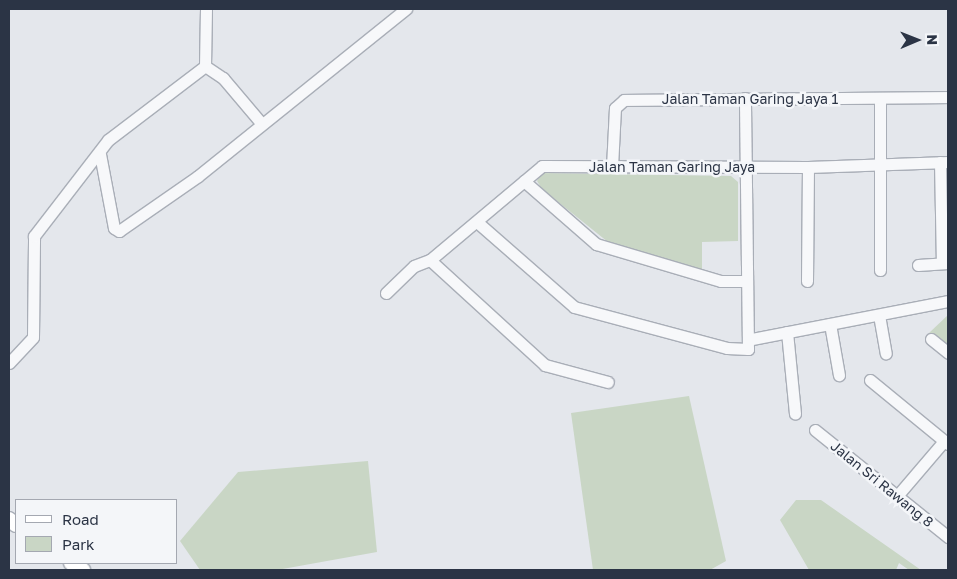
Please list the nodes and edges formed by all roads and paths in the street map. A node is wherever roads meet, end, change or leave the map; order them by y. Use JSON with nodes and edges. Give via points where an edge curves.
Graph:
{"nodes":[{"id":1,"x":206,"y":9,"type":"edge"},
{"id":2,"x":406,"y":9,"type":"edge"},
{"id":3,"x":205,"y":66,"type":"junction"},
{"id":4,"x":948,"y":97,"type":"edge"},
{"id":5,"x":745,"y":98,"type":"junction"},
{"id":6,"x":880,"y":98,"type":"junction"},
{"id":7,"x":261,"y":123,"type":"junction"},
{"id":8,"x":100,"y":154,"type":"junction"},
{"id":9,"x":944,"y":162,"type":"edge"},
{"id":10,"x":878,"y":164,"type":"junction"},
{"id":11,"x":612,"y":167,"type":"junction"},
{"id":12,"x":744,"y":167,"type":"junction"},
{"id":13,"x":808,"y":167,"type":"junction"},
{"id":14,"x":524,"y":181,"type":"junction"},
{"id":15,"x":478,"y":222,"type":"junction"},
{"id":16,"x":430,"y":260,"type":"junction"},
{"id":17,"x":945,"y":263,"type":"edge"},
{"id":18,"x":918,"y":265,"type":"dead end"},
{"id":19,"x":880,"y":270,"type":"dead end"},
{"id":20,"x":745,"y":281,"type":"junction"},
{"id":21,"x":807,"y":281,"type":"dead end"},
{"id":22,"x":386,"y":293,"type":"dead end"},
{"id":23,"x":947,"y":301,"type":"edge"},
{"id":24,"x":879,"y":314,"type":"junction"},
{"id":25,"x":830,"y":324,"type":"junction"},
{"id":26,"x":788,"y":332,"type":"junction"},
{"id":27,"x":752,"y":339,"type":"junction"},
{"id":28,"x":931,"y":339,"type":"dead end"},
{"id":29,"x":886,"y":353,"type":"dead end"},
{"id":30,"x":948,"y":353,"type":"edge"},
{"id":31,"x":9,"y":363,"type":"edge"},
{"id":32,"x":838,"y":375,"type":"dead end"},
{"id":33,"x":870,"y":380,"type":"dead end"},
{"id":34,"x":608,"y":382,"type":"dead end"},
{"id":35,"x":795,"y":414,"type":"dead end"},
{"id":36,"x":815,"y":430,"type":"dead end"},
{"id":37,"x":946,"y":442,"type":"edge"},
{"id":38,"x":897,"y":496,"type":"junction"},
{"id":39,"x":948,"y":537,"type":"edge"}],
"edges":[{"from":1,"to":3,"type":"street"},
{"from":2,"to":7,"type":"street"},
{"from":3,"to":7,"type":"street","via":[[223,78]]},
{"from":3,"to":8,"type":"street","via":[[108,140]]},
{"from":4,"to":6,"type":"street","name":"Jalan Taman Garing Jaya 1"},
{"from":5,"to":6,"type":"street","name":"Jalan Taman Garing Jaya 1"},
{"from":5,"to":11,"type":"street","name":"Jalan Taman Garing Jaya 1","via":[[617,101]]},
{"from":5,"to":12,"type":"street"},
{"from":6,"to":10,"type":"street"},
{"from":7,"to":8,"type":"street","via":[[198,176],[119,231],[114,228]]},
{"from":8,"to":31,"type":"street","via":[[34,236],[32,337]]},
{"from":9,"to":10,"type":"street","name":"Jalan Taman Garing Jaya"},
{"from":9,"to":17,"type":"street"},
{"from":10,"to":13,"type":"street","name":"Jalan Taman Garing Jaya"},
{"from":10,"to":19,"type":"street"},
{"from":11,"to":12,"type":"street","name":"Jalan Taman Garing Jaya"},
{"from":11,"to":14,"type":"street","name":"Jalan Taman Garing Jaya","via":[[542,166]]},
{"from":12,"to":13,"type":"street","name":"Jalan Taman Garing Jaya"},
{"from":12,"to":20,"type":"street"},
{"from":13,"to":21,"type":"street"},
{"from":14,"to":15,"type":"street","name":"Jalan Taman Garing Jaya"},
{"from":14,"to":20,"type":"street","via":[[596,244],[721,281]]},
{"from":15,"to":16,"type":"street","name":"Jalan Taman Garing Jaya"},
{"from":15,"to":27,"type":"street","via":[[574,307],[739,349],[748,349]]},
{"from":16,"to":22,"type":"street","name":"Jalan Taman Garing Jaya","via":[[414,266]]},
{"from":16,"to":34,"type":"street","via":[[545,365]]},
{"from":17,"to":18,"type":"street"},
{"from":20,"to":27,"type":"street"},
{"from":23,"to":24,"type":"street"},
{"from":24,"to":25,"type":"street"},
{"from":24,"to":29,"type":"street"},
{"from":25,"to":26,"type":"street"},
{"from":25,"to":32,"type":"street"},
{"from":26,"to":27,"type":"street"},
{"from":26,"to":35,"type":"street"},
{"from":28,"to":30,"type":"street"},
{"from":33,"to":37,"type":"street"},
{"from":36,"to":38,"type":"street","name":"Jalan Sri Rawang 8"},
{"from":37,"to":38,"type":"street"},
{"from":38,"to":39,"type":"street","name":"Jalan Sri Rawang 8"}]}
